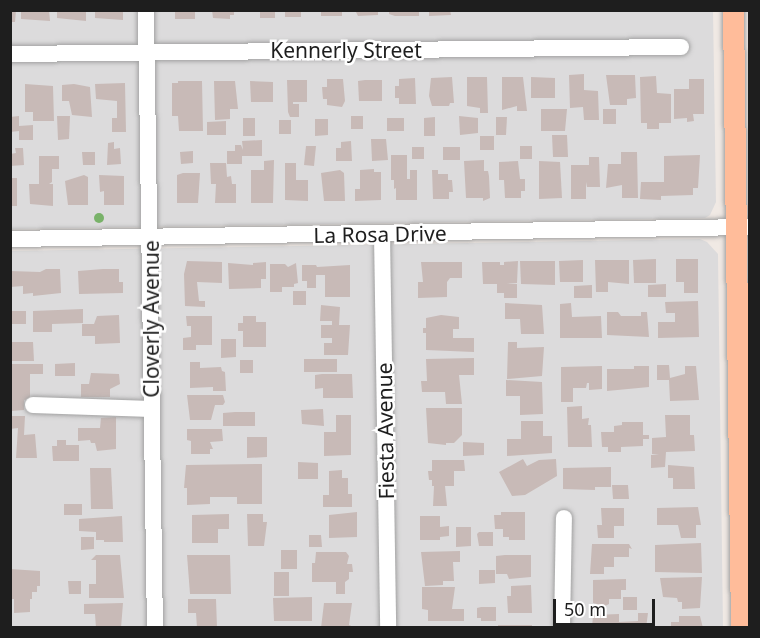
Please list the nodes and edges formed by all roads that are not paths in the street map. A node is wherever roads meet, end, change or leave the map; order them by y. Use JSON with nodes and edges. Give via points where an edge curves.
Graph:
{"nodes":[{"id":1,"x":147,"y":10,"type":"edge"},
{"id":2,"x":733,"y":10,"type":"edge"},
{"id":3,"x":681,"y":47,"type":"dead end"},
{"id":4,"x":147,"y":53,"type":"junction"},
{"id":5,"x":10,"y":54,"type":"edge"},
{"id":6,"x":743,"y":227,"type":"edge"},
{"id":7,"x":382,"y":234,"type":"junction"},
{"id":8,"x":150,"y":236,"type":"junction"},
{"id":9,"x":10,"y":239,"type":"edge"},
{"id":10,"x":33,"y":405,"type":"dead end"},
{"id":11,"x":151,"y":409,"type":"junction"},
{"id":12,"x":746,"y":515,"type":"edge"},
{"id":13,"x":564,"y":518,"type":"dead end"},
{"id":14,"x":155,"y":627,"type":"edge"},
{"id":15,"x":388,"y":627,"type":"edge"},
{"id":16,"x":562,"y":627,"type":"edge"},
{"id":17,"x":741,"y":627,"type":"edge"}],
"edges":[{"from":1,"to":4,"type":"street","name":"Cloverly Avenue"},
{"from":2,"to":6,"type":"main road"},
{"from":3,"to":4,"type":"street","name":"Kennerly Street"},
{"from":4,"to":5,"type":"street","name":"Kennerly Street"},
{"from":4,"to":8,"type":"street","name":"Cloverly Avenue"},
{"from":6,"to":7,"type":"street","name":"La Rosa Drive"},
{"from":6,"to":12,"type":"main road"},
{"from":7,"to":8,"type":"street","name":"La Rosa Drive"},
{"from":7,"to":15,"type":"street","name":"Fiesta Avenue"},
{"from":8,"to":9,"type":"street","name":"La Rosa Drive"},
{"from":8,"to":11,"type":"street","name":"Cloverly Avenue"},
{"from":10,"to":11,"type":"street"},
{"from":11,"to":14,"type":"street","name":"Cloverly Avenue"},
{"from":12,"to":17,"type":"main road"},
{"from":13,"to":16,"type":"street"}]}
